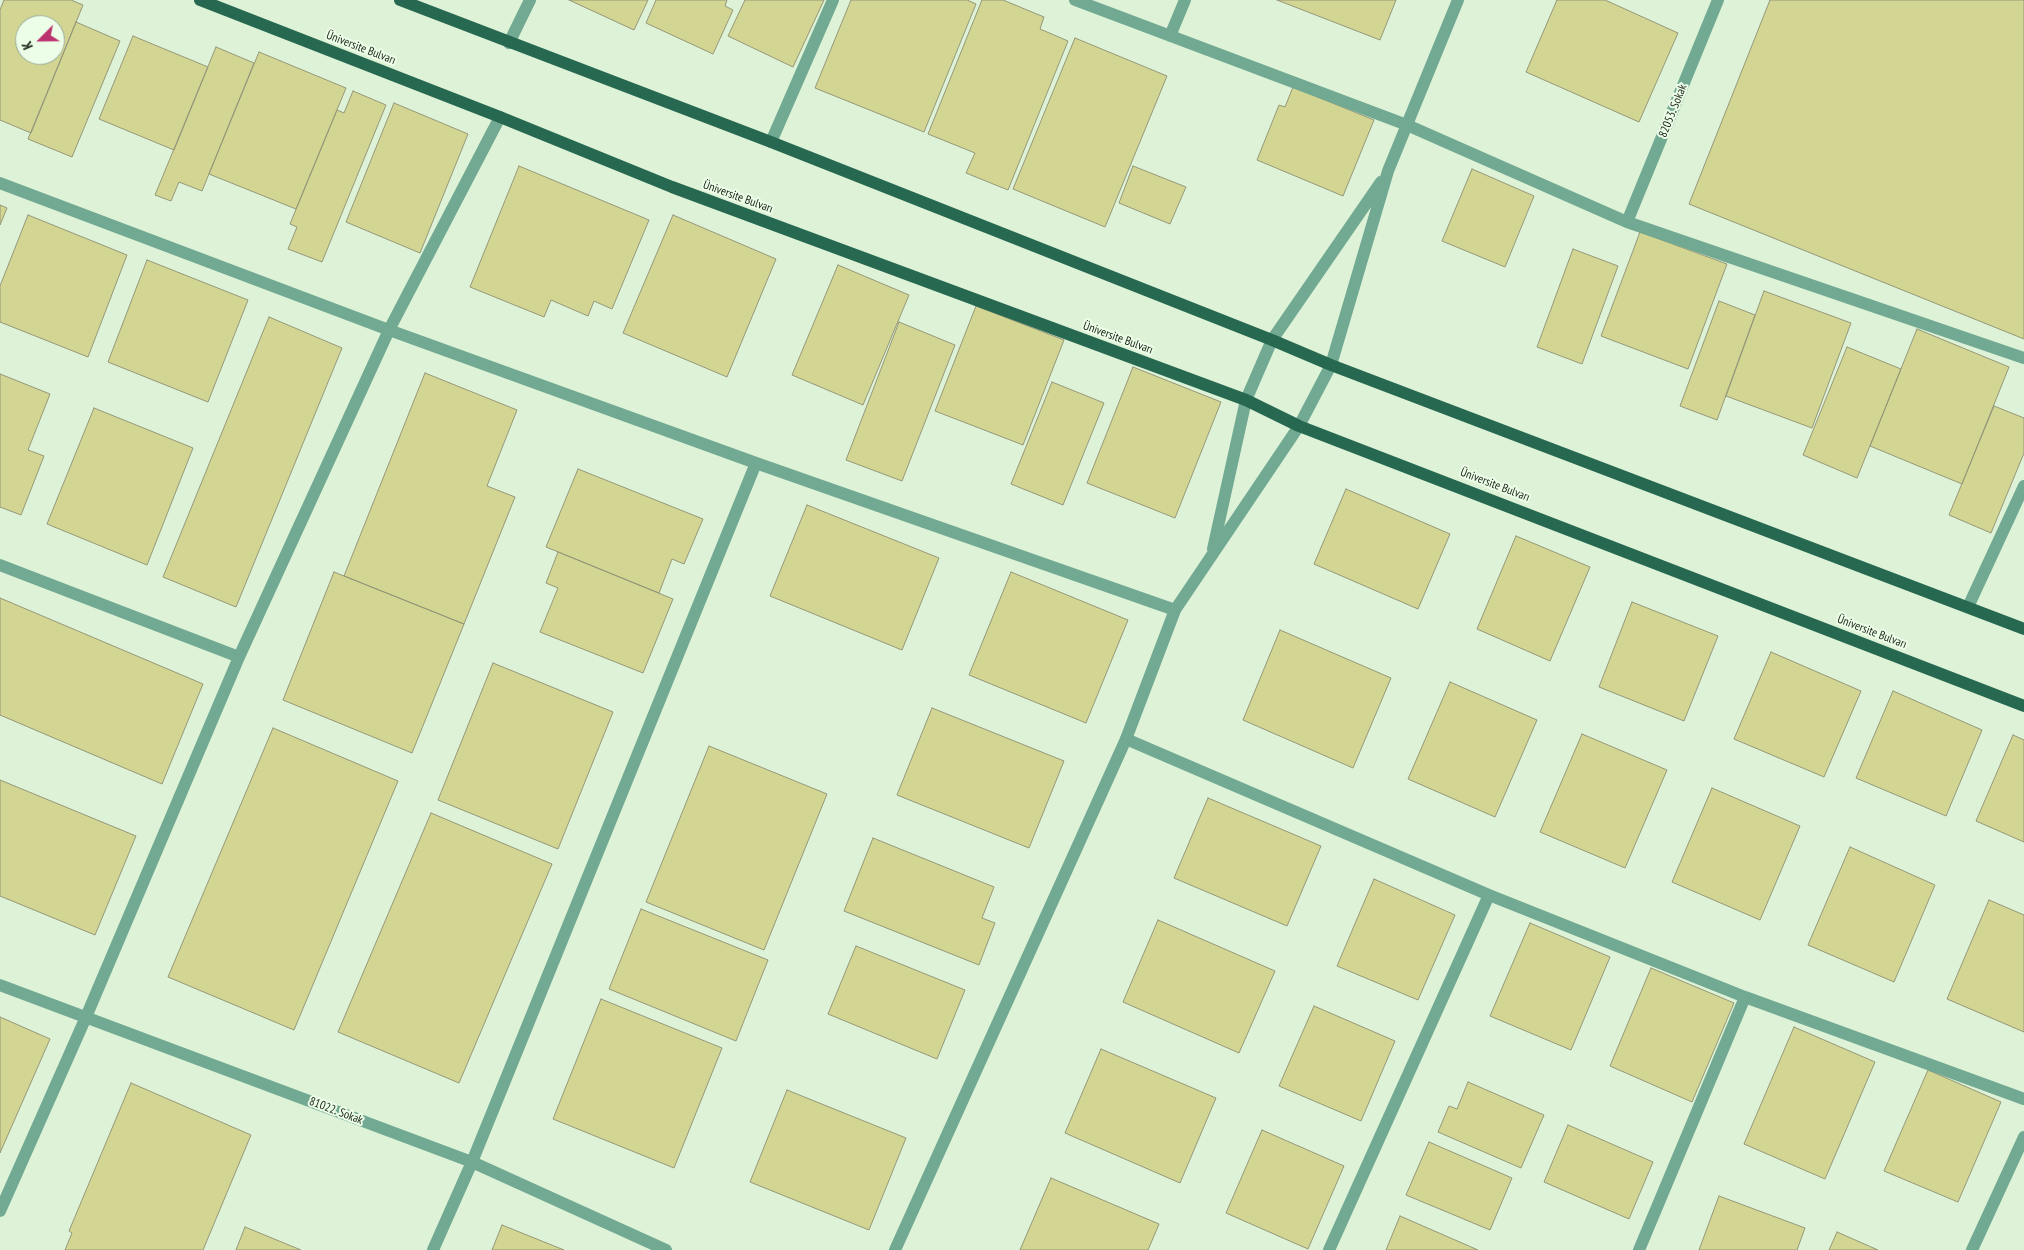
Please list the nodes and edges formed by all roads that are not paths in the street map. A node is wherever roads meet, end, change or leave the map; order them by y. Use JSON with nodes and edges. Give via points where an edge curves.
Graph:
{"nodes":[{"id":1,"x":200,"y":0,"type":"edge"},
{"id":2,"x":400,"y":0,"type":"edge"},
{"id":3,"x":530,"y":0,"type":"edge"},
{"id":4,"x":833,"y":0,"type":"edge"},
{"id":5,"x":1075,"y":0,"type":"edge"},
{"id":6,"x":1185,"y":0,"type":"edge"},
{"id":7,"x":1458,"y":0,"type":"edge"},
{"id":8,"x":1718,"y":0,"type":"edge"},
{"id":9,"x":1170,"y":36,"type":"junction"},
{"id":10,"x":509,"y":43,"type":"junction"},
{"id":11,"x":500,"y":117,"type":"junction"},
{"id":12,"x":1406,"y":125,"type":"junction"},
{"id":13,"x":771,"y":142,"type":"junction"},
{"id":14,"x":1388,"y":171,"type":"junction"},
{"id":15,"x":0,"y":183,"type":"edge"},
{"id":16,"x":1627,"y":222,"type":"junction"},
{"id":17,"x":390,"y":330,"type":"junction"},
{"id":18,"x":1272,"y":340,"type":"junction"},
{"id":19,"x":2024,"y":358,"type":"edge"},
{"id":20,"x":1331,"y":365,"type":"junction"},
{"id":21,"x":1246,"y":400,"type":"junction"},
{"id":22,"x":1299,"y":426,"type":"junction"},
{"id":23,"x":756,"y":463,"type":"junction"},
{"id":24,"x":2024,"y":486,"type":"edge"},
{"id":25,"x":1211,"y":556,"type":"junction"},
{"id":26,"x":0,"y":565,"type":"edge"},
{"id":27,"x":1968,"y":607,"type":"junction"},
{"id":28,"x":1175,"y":610,"type":"junction"},
{"id":29,"x":2024,"y":629,"type":"edge"},
{"id":30,"x":239,"y":657,"type":"junction"},
{"id":31,"x":2024,"y":706,"type":"edge"},
{"id":32,"x":1126,"y":739,"type":"junction"},
{"id":33,"x":1489,"y":895,"type":"junction"},
{"id":34,"x":0,"y":985,"type":"edge"},
{"id":35,"x":1745,"y":997,"type":"junction"},
{"id":36,"x":86,"y":1017,"type":"junction"},
{"id":37,"x":2024,"y":1099,"type":"edge"},
{"id":38,"x":2024,"y":1137,"type":"edge"},
{"id":39,"x":472,"y":1162,"type":"junction"},
{"id":40,"x":0,"y":1211,"type":"edge"},
{"id":41,"x":433,"y":1250,"type":"edge"},
{"id":42,"x":666,"y":1250,"type":"edge"},
{"id":43,"x":895,"y":1250,"type":"edge"},
{"id":44,"x":1329,"y":1250,"type":"edge"},
{"id":45,"x":1639,"y":1250,"type":"edge"},
{"id":46,"x":1972,"y":1250,"type":"edge"}],
"edges":[{"from":1,"to":11,"type":"main road","name":"Üniversite Bulvarı"},
{"from":2,"to":10,"type":"main road"},
{"from":3,"to":10,"type":"street"},
{"from":4,"to":13,"type":"street"},
{"from":5,"to":9,"type":"street"},
{"from":6,"to":9,"type":"street"},
{"from":7,"to":12,"type":"street"},
{"from":8,"to":16,"type":"street","name":"82053. Sokak"},
{"from":9,"to":12,"type":"street"},
{"from":10,"to":13,"type":"main road"},
{"from":11,"to":17,"type":"street"},
{"from":11,"to":21,"type":"main road","name":"Üniversite Bulvarı","via":[[672,187]]},
{"from":12,"to":14,"type":"street"},
{"from":12,"to":16,"type":"street"},
{"from":13,"to":18,"type":"main road"},
{"from":14,"to":18,"type":"street"},
{"from":14,"to":20,"type":"street"},
{"from":15,"to":17,"type":"street"},
{"from":16,"to":19,"type":"street"},
{"from":17,"to":23,"type":"street"},
{"from":17,"to":30,"type":"street"},
{"from":18,"to":20,"type":"main road"},
{"from":18,"to":21,"type":"street"},
{"from":20,"to":22,"type":"street"},
{"from":20,"to":27,"type":"main road"},
{"from":21,"to":22,"type":"main road","name":"Üniversite Bulvarı"},
{"from":21,"to":25,"type":"street"},
{"from":22,"to":25,"type":"street"},
{"from":22,"to":31,"type":"main road","name":"Üniversite Bulvarı"},
{"from":23,"to":28,"type":"street"},
{"from":23,"to":39,"type":"street"},
{"from":24,"to":27,"type":"street"},
{"from":25,"to":28,"type":"street"},
{"from":26,"to":30,"type":"street"},
{"from":27,"to":29,"type":"main road"},
{"from":28,"to":32,"type":"street"},
{"from":30,"to":36,"type":"street"},
{"from":32,"to":33,"type":"street"},
{"from":32,"to":43,"type":"street"},
{"from":33,"to":35,"type":"street"},
{"from":33,"to":44,"type":"street"},
{"from":34,"to":36,"type":"street","name":"81022. Sokak"},
{"from":35,"to":37,"type":"street"},
{"from":35,"to":45,"type":"street"},
{"from":36,"to":39,"type":"street","name":"81022. Sokak"},
{"from":36,"to":40,"type":"street"},
{"from":38,"to":46,"type":"street"},
{"from":39,"to":41,"type":"street"},
{"from":39,"to":42,"type":"street","name":"81022. Sokak"}]}
